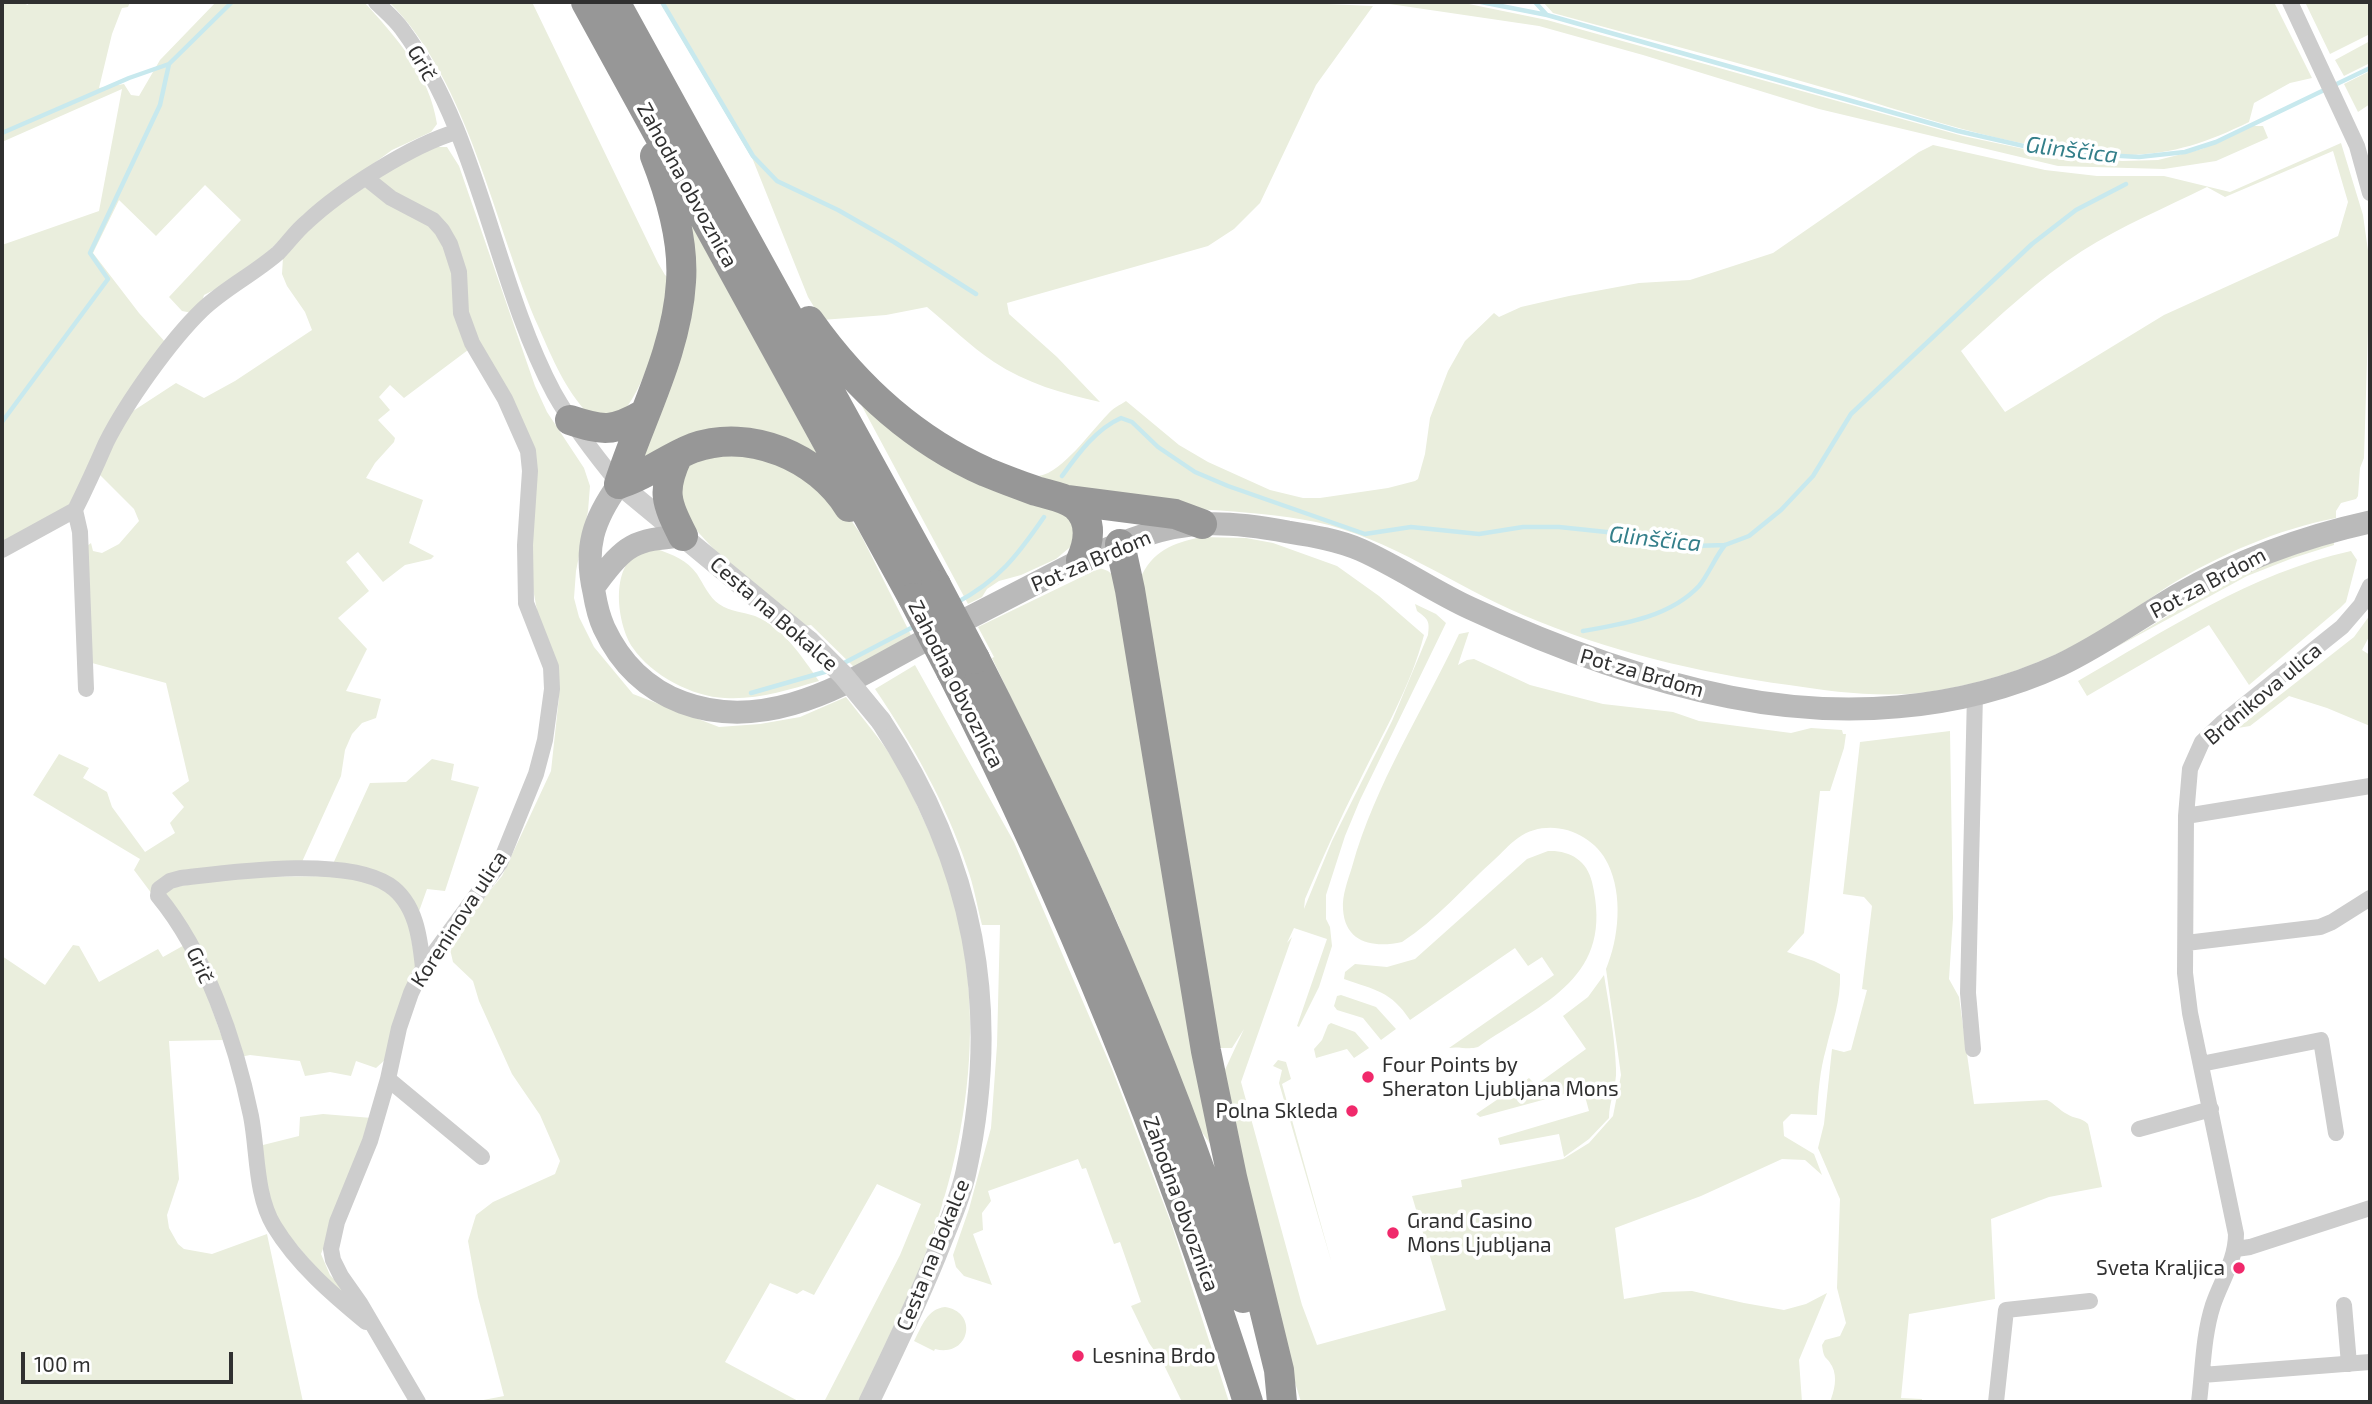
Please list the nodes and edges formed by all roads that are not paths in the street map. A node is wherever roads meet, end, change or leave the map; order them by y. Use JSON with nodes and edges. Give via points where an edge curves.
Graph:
{"nodes":[{"id":1,"x":376,"y":2,"type":"edge"},
{"id":2,"x":586,"y":2,"type":"edge"},
{"id":3,"x":615,"y":2,"type":"edge"},
{"id":4,"x":2290,"y":2,"type":"edge"},
{"id":5,"x":625,"y":74,"type":"junction"},
{"id":6,"x":456,"y":132,"type":"junction"},
{"id":7,"x":366,"y":178,"type":"junction"},
{"id":8,"x":2370,"y":193,"type":"edge"},
{"id":9,"x":734,"y":217,"type":"junction"},
{"id":10,"x":644,"y":414,"type":"junction"},
{"id":11,"x":570,"y":420,"type":"junction"},
{"id":12,"x":678,"y":455,"type":"junction"},
{"id":13,"x":619,"y":484,"type":"junction"},
{"id":14,"x":1067,"y":500,"type":"junction"},
{"id":15,"x":75,"y":510,"type":"junction"},
{"id":16,"x":2370,"y":522,"type":"edge"},
{"id":17,"x":1202,"y":524,"type":"junction"},
{"id":18,"x":878,"y":535,"type":"junction"},
{"id":19,"x":683,"y":536,"type":"junction"},
{"id":20,"x":1120,"y":544,"type":"junction"},
{"id":21,"x":2,"y":550,"type":"edge"},
{"id":22,"x":1081,"y":560,"type":"junction"},
{"id":23,"x":2370,"y":586,"type":"edge"},
{"id":24,"x":595,"y":589,"type":"junction"},
{"id":25,"x":925,"y":592,"type":"junction"},
{"id":26,"x":963,"y":665,"type":"junction"},
{"id":27,"x":86,"y":689,"type":"dead end"},
{"id":28,"x":1975,"y":694,"type":"junction"},
{"id":29,"x":2370,"y":786,"type":"edge"},
{"id":30,"x":2186,"y":816,"type":"junction"},
{"id":31,"x":2370,"y":898,"type":"edge"},
{"id":32,"x":2186,"y":943,"type":"junction"},
{"id":33,"x":423,"y":968,"type":"junction"},
{"id":34,"x":1973,"y":1049,"type":"dead end"},
{"id":35,"x":2200,"y":1064,"type":"junction"},
{"id":36,"x":388,"y":1079,"type":"junction"},
{"id":37,"x":2211,"y":1109,"type":"junction"},
{"id":38,"x":2139,"y":1129,"type":"dead end"},
{"id":39,"x":2336,"y":1133,"type":"dead end"},
{"id":40,"x":482,"y":1157,"type":"dead end"},
{"id":41,"x":2370,"y":1208,"type":"edge"},
{"id":42,"x":2236,"y":1249,"type":"junction"},
{"id":43,"x":2090,"y":1301,"type":"dead end"},
{"id":44,"x":2344,"y":1305,"type":"dead end"},
{"id":45,"x":374,"y":1329,"type":"junction"},
{"id":46,"x":2370,"y":1362,"type":"edge"},
{"id":47,"x":2349,"y":1364,"type":"junction"},
{"id":48,"x":2202,"y":1375,"type":"junction"},
{"id":49,"x":418,"y":1402,"type":"edge"},
{"id":50,"x":869,"y":1402,"type":"edge"},
{"id":51,"x":1248,"y":1402,"type":"edge"},
{"id":52,"x":1275,"y":1402,"type":"edge"},
{"id":53,"x":1282,"y":1402,"type":"edge"},
{"id":54,"x":1996,"y":1402,"type":"edge"},
{"id":55,"x":2199,"y":1402,"type":"edge"}],
"edges":[{"from":1,"to":6,"type":"street","name":"Grič","via":[[401,27],[422,59]]},
{"from":2,"to":5,"type":"highway","name":"Zahodna obvoznica"},
{"from":3,"to":9,"type":"highway","name":"Zahodna obvoznica"},
{"from":4,"to":8,"type":"street","via":[[2357,146]]},
{"from":5,"to":10,"type":"highway","via":[[634,114],[664,180],[681,270],[673,332]]},
{"from":5,"to":18,"type":"highway","name":"Zahodna obvoznica"},
{"from":6,"to":7,"type":"street","via":[[430,141]]},
{"from":6,"to":11,"type":"street","name":"Grič","via":[[526,327]]},
{"from":7,"to":15,"type":"street","via":[[322,209],[259,270],[216,298],[182,331],[116,426]]},
{"from":7,"to":33,"type":"street","name":"Koreninova ulica","via":[[391,198],[433,220],[450,244],[459,272],[461,313],[472,343],[505,399],[528,451],[526,603],[551,667],[545,740],[500,863]]},
{"from":9,"to":14,"type":"highway","via":[[762,244],[832,352],[890,411],[965,461]]},
{"from":9,"to":25,"type":"highway","name":"Zahodna obvoznica"},
{"from":10,"to":11,"type":"highway","via":[[606,429]]},
{"from":10,"to":13,"type":"highway"},
{"from":11,"to":13,"type":"street","name":"Grič"},
{"from":12,"to":13,"type":"highway"},
{"from":12,"to":18,"type":"highway","via":[[733,442],[784,453],[818,472],[856,518]]},
{"from":12,"to":19,"type":"highway","via":[[666,493]]},
{"from":13,"to":19,"type":"street","name":"Cesta na Bokalce"},
{"from":13,"to":24,"type":"main road","name":"Pot za Brdom"},
{"from":14,"to":17,"type":"highway","via":[[1175,514]]},
{"from":14,"to":22,"type":"highway","via":[[1078,508],[1087,527],[1088,544]]},
{"from":15,"to":21,"type":"street"},
{"from":15,"to":27,"type":"street","via":[[80,532]]},
{"from":16,"to":28,"type":"main road","name":"Pot za Brdom","via":[[2296,541],[2242,562],[2080,655]]},
{"from":17,"to":20,"type":"main road","name":"Pot za Brdom"},
{"from":17,"to":28,"type":"main road","name":"Pot za Brdom","via":[[1265,528],[1345,544],[1561,649],[1730,697],[1854,709],[1919,705]]},
{"from":18,"to":25,"type":"highway","name":"Zahodna obvoznica"},
{"from":19,"to":24,"type":"main road","via":[[636,543],[612,564]]},
{"from":19,"to":50,"type":"street","name":"Cesta na Bokalce","bridge":true,"via":[[809,641],[881,721],[926,797],[957,875],[972,935],[980,1053],[966,1174],[927,1280]]},
{"from":20,"to":22,"type":"main road","name":"Pot za Brdom"},
{"from":20,"to":53,"type":"highway","via":[[1206,1051],[1279,1370]]},
{"from":22,"to":24,"type":"main road","name":"Pot za Brdom","via":[[826,691],[793,704],[742,712],[691,706],[644,682],[609,637]]},
{"from":23,"to":30,"type":"street","name":"Brdnikova ulica","via":[[2342,627],[2202,741],[2190,769]]},
{"from":25,"to":26,"type":"highway","name":"Zahodna obvoznica","bridge":true},
{"from":26,"to":51,"type":"highway","name":"Zahodna obvoznica","via":[[1109,1011],[1184,1208]]},
{"from":26,"to":52,"type":"highway","name":"Zahodna obvoznica","via":[[1073,862],[1140,1017],[1214,1212]]},
{"from":28,"to":34,"type":"street","via":[[1968,993]]},
{"from":29,"to":30,"type":"street"},
{"from":30,"to":32,"type":"street","name":"Brdnikova ulica"},
{"from":31,"to":32,"type":"street","via":[[2320,927]]},
{"from":32,"to":35,"type":"street","name":"Brdnikova ulica","via":[[2185,973]]},
{"from":33,"to":36,"type":"street","name":"Koreninova ulica","via":[[399,1028]]},
{"from":33,"to":45,"type":"street","name":"Grič","via":[[415,920],[404,900],[377,878],[351,871],[253,871],[181,878],[159,889],[158,896],[197,952],[238,1064],[264,1206],[274,1226],[321,1283]]},
{"from":35,"to":37,"type":"street","name":"Brdnikova ulica"},
{"from":35,"to":39,"type":"street","via":[[2321,1040]]},
{"from":36,"to":40,"type":"street"},
{"from":36,"to":45,"type":"street","name":"Koreninova ulica","via":[[331,1249],[341,1276]]},
{"from":37,"to":38,"type":"street"},
{"from":37,"to":42,"type":"street","name":"Brdnikova ulica"},
{"from":41,"to":42,"type":"street"},
{"from":42,"to":48,"type":"street","name":"Brdnikova ulica","via":[[2213,1305]]},
{"from":43,"to":54,"type":"street","via":[[2006,1310]]},
{"from":44,"to":47,"type":"street"},
{"from":45,"to":49,"type":"street","name":"Koreninova ulica"},
{"from":46,"to":47,"type":"street"},
{"from":47,"to":48,"type":"street"},
{"from":48,"to":55,"type":"street","name":"Brdnikova ulica"}]}
